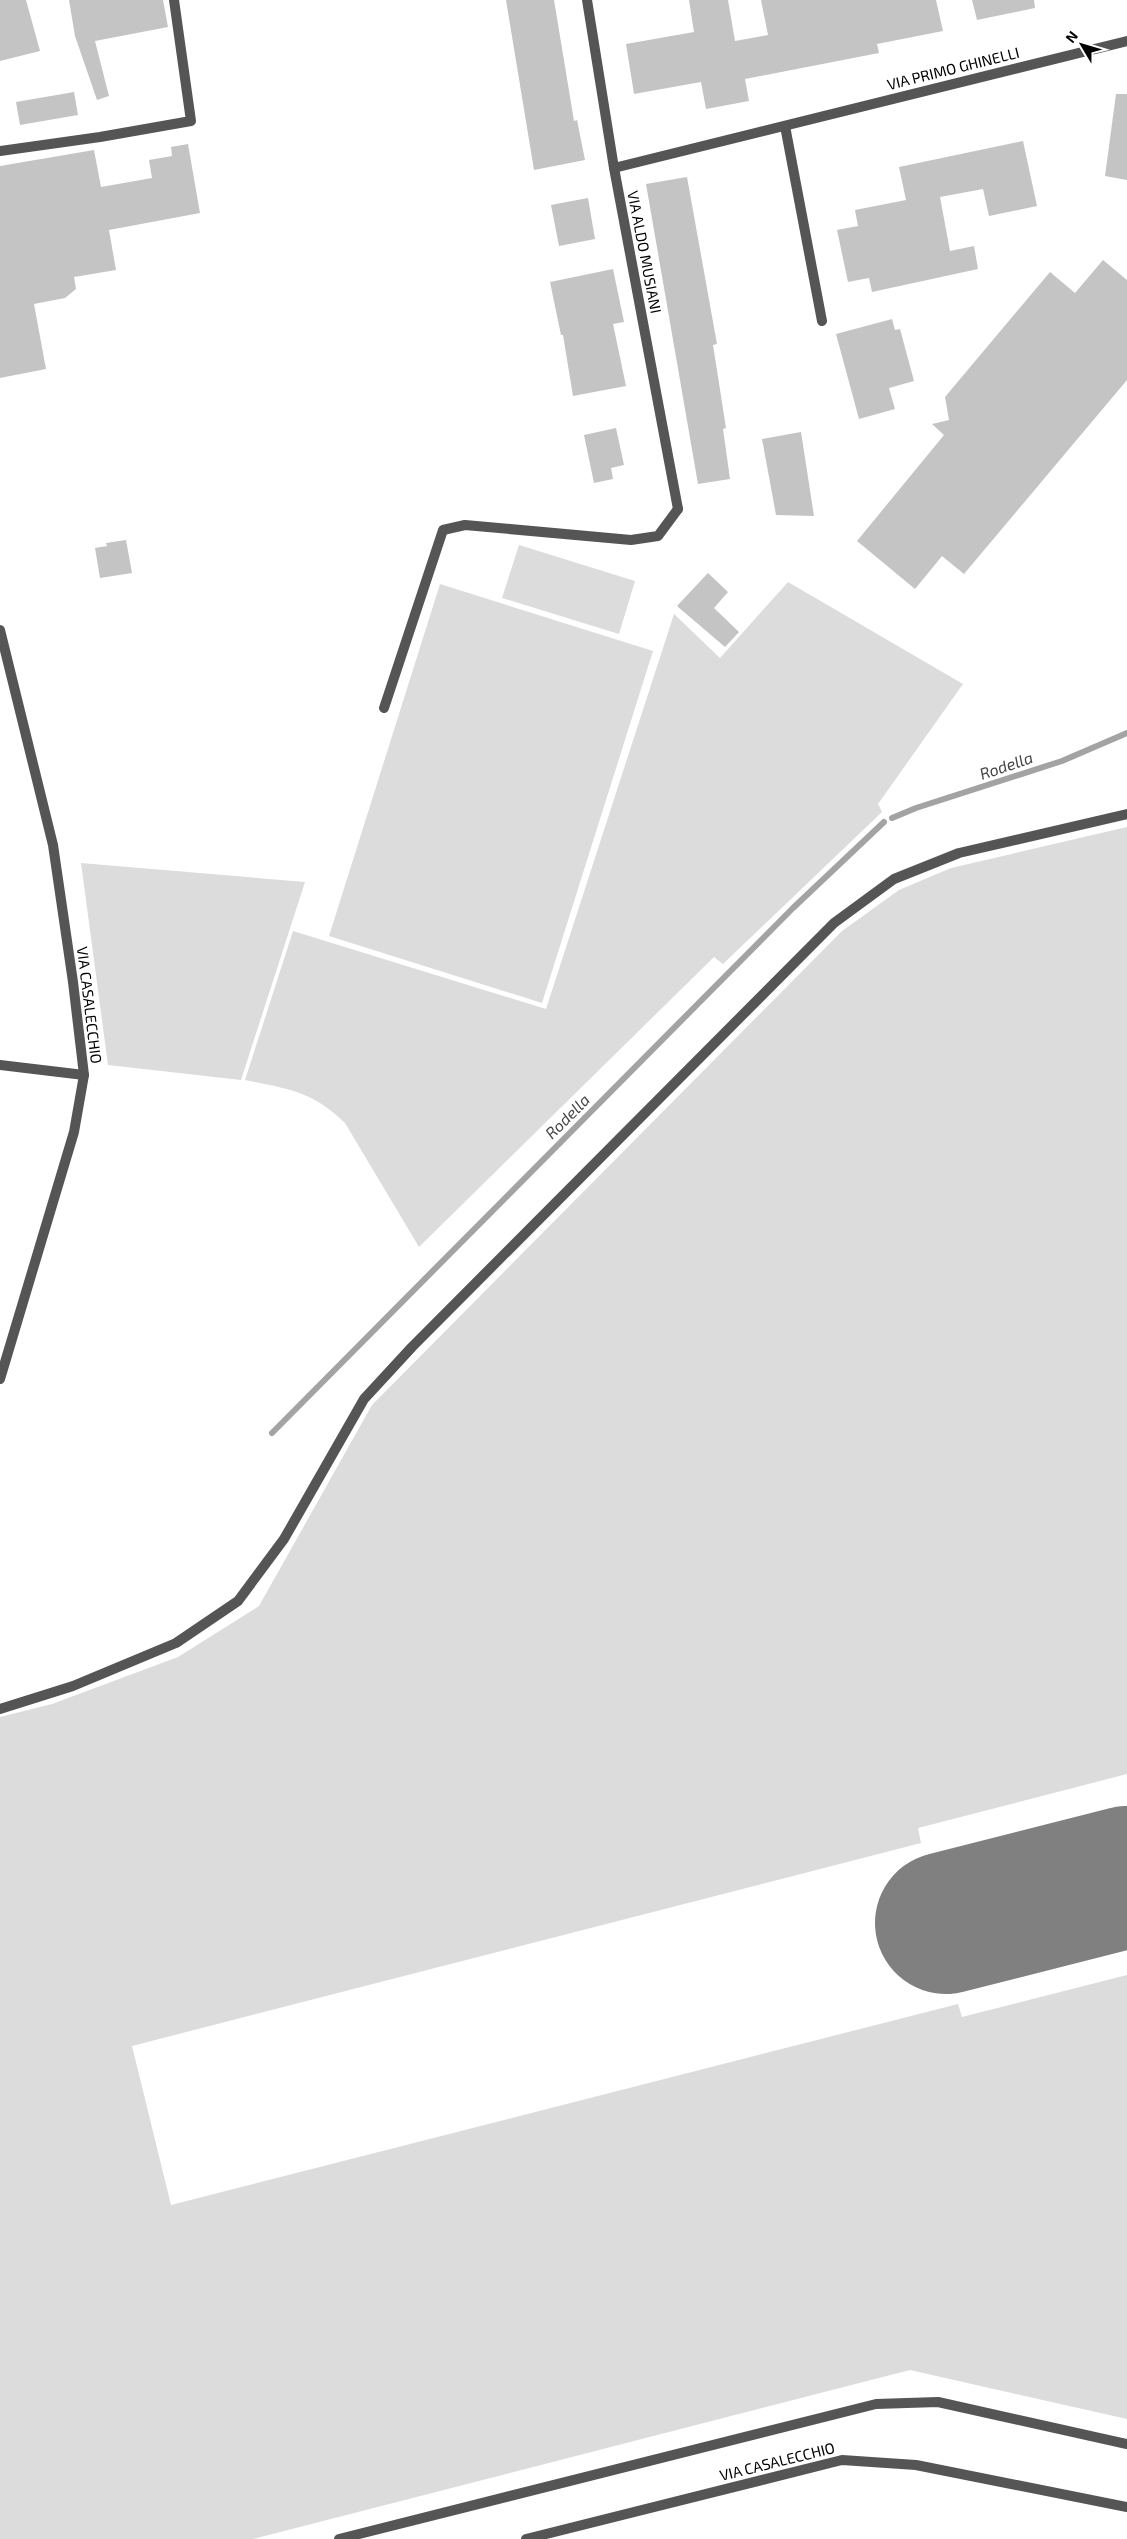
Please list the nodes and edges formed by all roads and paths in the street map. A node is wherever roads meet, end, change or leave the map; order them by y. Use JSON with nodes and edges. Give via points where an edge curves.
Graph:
{"nodes":[{"id":1,"x":174,"y":0,"type":"edge"},
{"id":2,"x":587,"y":0,"type":"edge"},
{"id":3,"x":1127,"y":40,"type":"edge"},
{"id":4,"x":786,"y":126,"type":"junction"},
{"id":5,"x":0,"y":151,"type":"edge"},
{"id":6,"x":614,"y":168,"type":"junction"},
{"id":7,"x":822,"y":321,"type":"dead end"},
{"id":8,"x":0,"y":630,"type":"edge"},
{"id":9,"x":384,"y":708,"type":"dead end"},
{"id":10,"x":1127,"y":814,"type":"edge"},
{"id":11,"x":0,"y":1065,"type":"edge"},
{"id":12,"x":84,"y":1075,"type":"junction"},
{"id":13,"x":0,"y":1379,"type":"edge"},
{"id":14,"x":0,"y":1709,"type":"edge"},
{"id":15,"x":1127,"y":2444,"type":"edge"},
{"id":16,"x":1127,"y":2507,"type":"edge"},
{"id":17,"x":339,"y":2539,"type":"edge"},
{"id":18,"x":526,"y":2539,"type":"edge"}],
"edges":[{"from":1,"to":5,"type":"street","via":[[191,121]]},
{"from":2,"to":6,"type":"street","name":"VIA ALDO MUSIANI"},
{"from":3,"to":4,"type":"street","name":"VIA PRIMO GHINELLI"},
{"from":4,"to":6,"type":"street","name":"VIA PRIMO GHINELLI"},
{"from":4,"to":7,"type":"street"},
{"from":6,"to":9,"type":"street","name":"VIA ALDO MUSIANI","via":[[678,509],[658,536],[631,540],[465,525],[443,530]]},
{"from":8,"to":12,"type":"street","name":"VIA CASALECCHIO","via":[[53,845]]},
{"from":10,"to":14,"type":"street","via":[[959,853],[894,880],[834,923],[364,1399],[284,1539],[238,1601],[176,1643],[73,1686]]},
{"from":11,"to":12,"type":"street"},
{"from":12,"to":13,"type":"street","name":"VIA CASALECCHIO","via":[[74,1132]]},
{"from":15,"to":17,"type":"street","via":[[938,2402],[876,2404]]},
{"from":16,"to":18,"type":"street","name":"VIA CASALECCHIO","via":[[916,2465],[842,2460]]}]}
